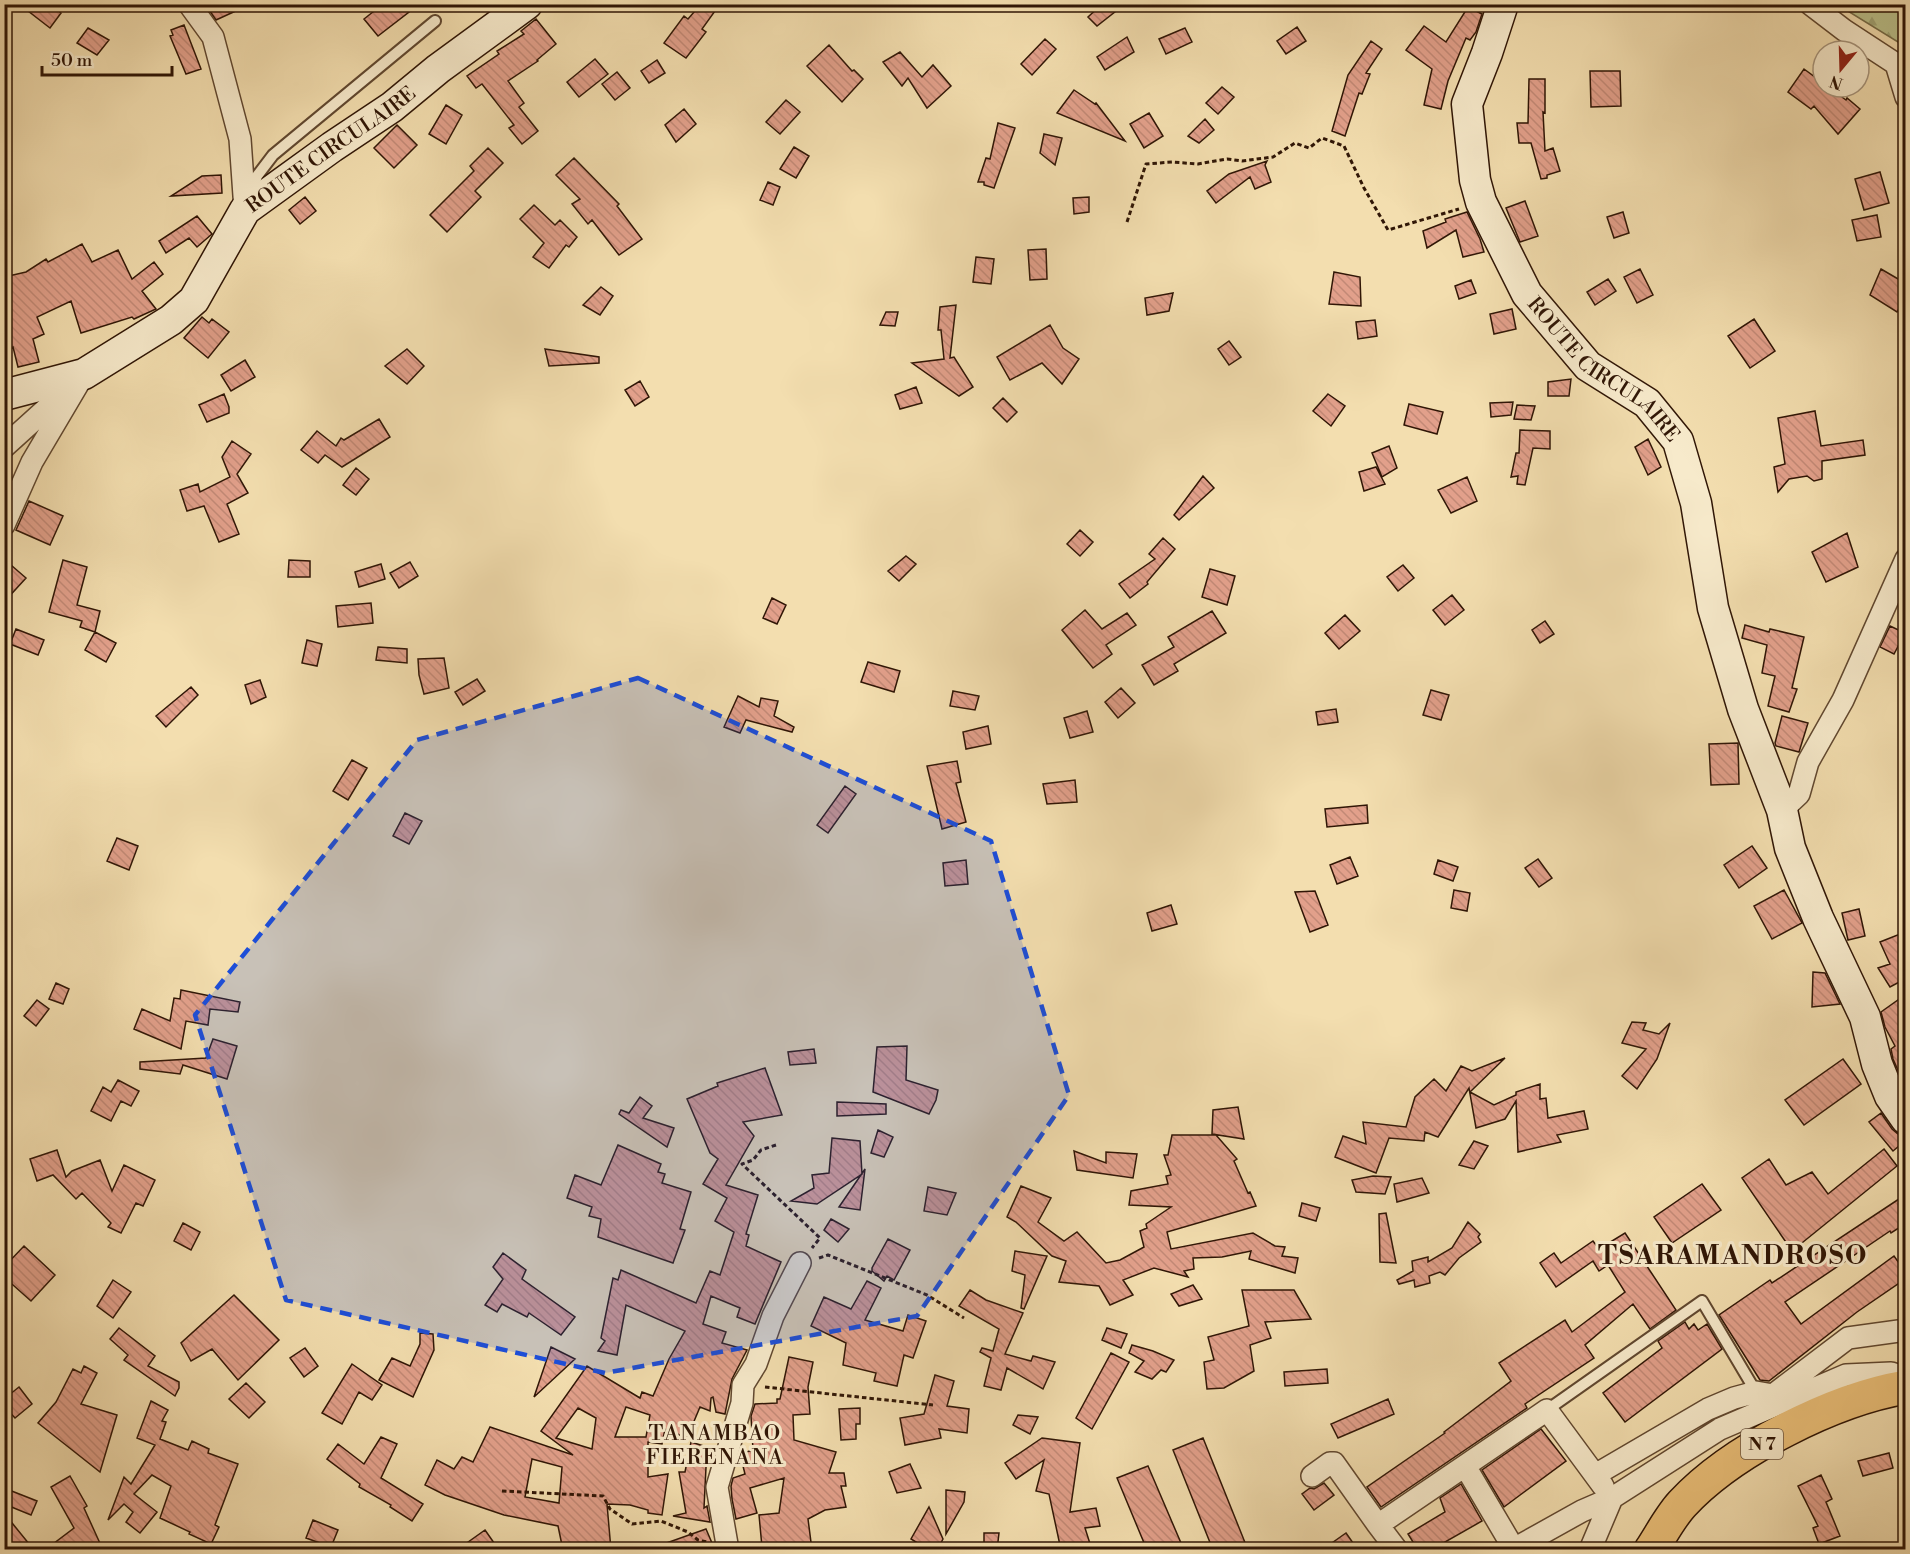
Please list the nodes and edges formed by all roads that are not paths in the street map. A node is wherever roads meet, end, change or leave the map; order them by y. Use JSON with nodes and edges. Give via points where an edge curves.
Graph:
{"nodes":[{"id":1,"x":189,"y":4,"type":"edge"},
{"id":2,"x":527,"y":4,"type":"edge"},
{"id":3,"x":1503,"y":4,"type":"edge"},
{"id":4,"x":1810,"y":4,"type":"edge"},
{"id":5,"x":435,"y":21,"type":"dead end"},
{"id":6,"x":1905,"y":97,"type":"edge"},
{"id":7,"x":245,"y":210,"type":"junction"},
{"id":8,"x":84,"y":374,"type":"junction"},
{"id":9,"x":4,"y":395,"type":"edge"},
{"id":10,"x":4,"y":447,"type":"edge"},
{"id":11,"x":4,"y":525,"type":"edge"},
{"id":12,"x":1905,"y":559,"type":"edge"},
{"id":13,"x":1782,"y":810,"type":"junction"},
{"id":14,"x":1905,"y":1119,"type":"edge"},
{"id":15,"x":800,"y":1263,"type":"road end"},
{"id":16,"x":1905,"y":1330,"type":"edge"},
{"id":17,"x":1905,"y":1378,"type":"edge"},
{"id":18,"x":1905,"y":1387,"type":"edge"},
{"id":19,"x":1756,"y":1392,"type":"junction"},
{"id":20,"x":1547,"y":1410,"type":"junction"},
{"id":21,"x":1465,"y":1466,"type":"junction"},
{"id":22,"x":1595,"y":1474,"type":"junction"},
{"id":23,"x":1312,"y":1476,"type":"dead end"},
{"id":24,"x":1612,"y":1498,"type":"junction"},
{"id":25,"x":1378,"y":1525,"type":"junction"},
{"id":26,"x":1513,"y":1549,"type":"edge"},
{"id":27,"x":728,"y":1550,"type":"edge"},
{"id":28,"x":1397,"y":1550,"type":"edge"},
{"id":29,"x":1590,"y":1550,"type":"edge"},
{"id":30,"x":1652,"y":1550,"type":"edge"}],
"edges":[{"from":1,"to":7,"type":"street","via":[[213,37],[216,48],[240,139]]},
{"from":2,"to":7,"type":"street","name":"ROUTE CIRCULAIRE","via":[[392,107]]},
{"from":3,"to":13,"type":"street","name":"ROUTE CIRCULAIRE","via":[[1467,104],[1481,202],[1527,294],[1588,366],[1647,403],[1677,441],[1696,503],[1713,608],[1743,709]]},
{"from":4,"to":6,"type":"street","via":[[1896,64]]},
{"from":5,"to":7,"type":"lane","via":[[273,155],[257,176]]},
{"from":7,"to":8,"type":"street","name":"ROUTE CIRCULAIRE","via":[[194,300],[171,320]]},
{"from":8,"to":9,"type":"street","name":"ROUTE CIRCULAIRE"},
{"from":8,"to":10,"type":"street"},
{"from":8,"to":11,"type":"street","via":[[32,462]]},
{"from":12,"to":13,"type":"street","via":[[1843,700],[1808,762],[1799,794]]},
{"from":13,"to":14,"type":"street","name":"ROUTE CIRCULAIRE","via":[[1790,848],[1814,909],[1865,1017],[1890,1096]]},
{"from":15,"to":27,"type":"street","via":[[743,1385],[742,1403],[717,1487]]},
{"from":16,"to":19,"type":"street","via":[[1848,1338],[1773,1395]]},
{"from":17,"to":24,"type":"street","via":[[1891,1373],[1846,1375],[1720,1429]]},
{"from":18,"to":30,"type":"main road","number":"N 7","via":[[1879,1391],[1836,1407],[1743,1454],[1709,1478],[1680,1506]]},
{"from":19,"to":20,"type":"lane","via":[[1702,1301]]},
{"from":19,"to":22,"type":"street","via":[[1708,1409]]},
{"from":20,"to":21,"type":"street"},
{"from":20,"to":22,"type":"street"},
{"from":21,"to":25,"type":"street"},
{"from":21,"to":26,"type":"street"},
{"from":22,"to":24,"type":"street"},
{"from":23,"to":25,"type":"street","via":[[1334,1463]]},
{"from":24,"to":26,"type":"street"},
{"from":24,"to":29,"type":"street"},
{"from":25,"to":28,"type":"street"}]}
